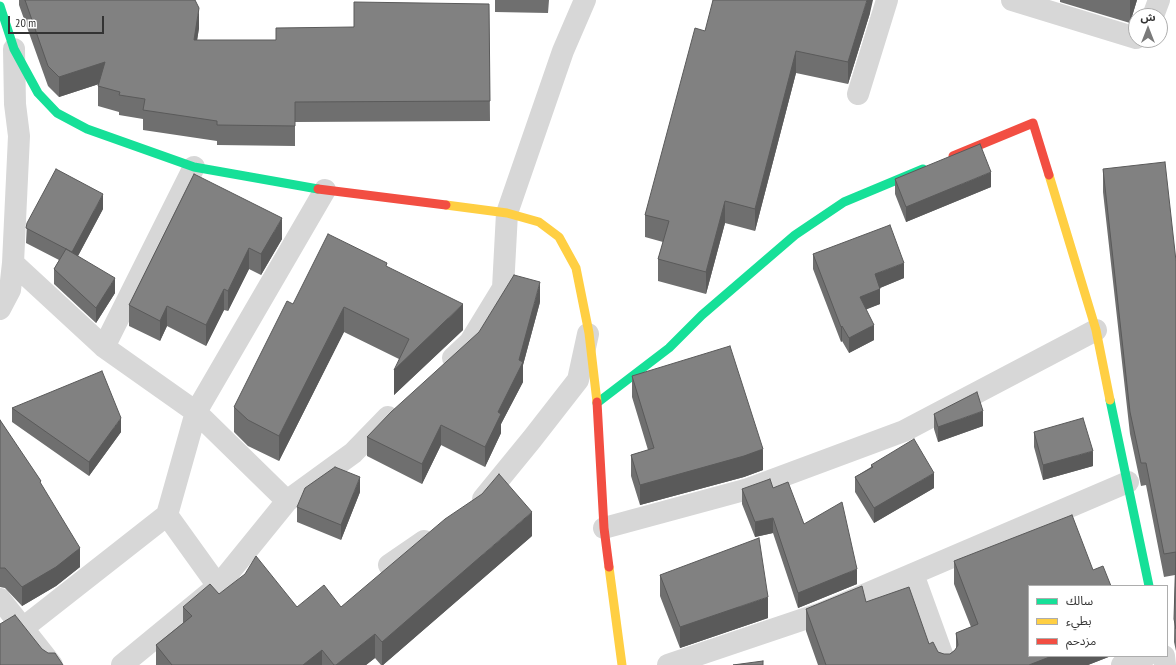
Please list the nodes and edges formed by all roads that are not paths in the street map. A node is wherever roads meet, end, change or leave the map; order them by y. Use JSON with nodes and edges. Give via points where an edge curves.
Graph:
{"nodes":[{"id":1,"x":585,"y":0,"type":"edge"},
{"id":2,"x":887,"y":0,"type":"edge"},
{"id":3,"x":1012,"y":0,"type":"edge"},
{"id":4,"x":0,"y":6,"type":"edge"},
{"id":5,"x":1128,"y":36,"type":"edge"},
{"id":6,"x":14,"y":49,"type":"junction"},
{"id":7,"x":858,"y":94,"type":"dead end"},
{"id":8,"x":945,"y":160,"type":"edge"},
{"id":9,"x":931,"y":166,"type":"edge"},
{"id":10,"x":194,"y":168,"type":"junction"},
{"id":11,"x":325,"y":190,"type":"junction"},
{"id":12,"x":507,"y":213,"type":"junction"},
{"id":13,"x":13,"y":263,"type":"junction"},
{"id":14,"x":0,"y":309,"type":"edge"},
{"id":15,"x":1096,"y":330,"type":"junction"},
{"id":16,"x":589,"y":333,"type":"junction"},
{"id":17,"x":104,"y":347,"type":"junction"},
{"id":18,"x":438,"y":371,"type":"edge"},
{"id":19,"x":404,"y":402,"type":"edge"},
{"id":20,"x":597,"y":403,"type":"junction"},
{"id":21,"x":196,"y":412,"type":"junction"},
{"id":22,"x":1128,"y":482,"type":"junction"},
{"id":23,"x":287,"y":501,"type":"junction"},
{"id":24,"x":469,"y":512,"type":"edge"},
{"id":25,"x":167,"y":515,"type":"junction"},
{"id":26,"x":604,"y":528,"type":"junction"},
{"id":27,"x":442,"y":530,"type":"edge"},
{"id":28,"x":389,"y":565,"type":"edge"},
{"id":29,"x":913,"y":574,"type":"junction"},
{"id":30,"x":1149,"y":585,"type":"edge"},
{"id":31,"x":218,"y":586,"type":"junction"},
{"id":32,"x":0,"y":599,"type":"edge"},
{"id":33,"x":23,"y":628,"type":"junction"},
{"id":34,"x":1143,"y":657,"type":"edge"},
{"id":35,"x":52,"y":665,"type":"edge"},
{"id":36,"x":122,"y":665,"type":"edge"},
{"id":37,"x":622,"y":665,"type":"edge"},
{"id":38,"x":668,"y":665,"type":"edge"},
{"id":39,"x":946,"y":665,"type":"edge"},
{"id":40,"x":1122,"y":665,"type":"edge"}],
"edges":[{"from":1,"to":12,"type":"street","via":[[563,51]]},
{"from":2,"to":7,"type":"street"},
{"from":3,"to":5,"type":"street"},
{"from":4,"to":6,"type":"main road"},
{"from":6,"to":10,"type":"main road","via":[[38,93],[57,113],[87,130]]},
{"from":6,"to":13,"type":"street","via":[[15,104],[19,136]]},
{"from":8,"to":15,"type":"main road","via":[[1033,123]]},
{"from":9,"to":20,"type":"main road","via":[[844,202],[795,235],[702,315],[669,348]]},
{"from":10,"to":11,"type":"main road"},
{"from":10,"to":17,"type":"street"},
{"from":11,"to":12,"type":"main road"},
{"from":11,"to":21,"type":"street"},
{"from":12,"to":16,"type":"main road","via":[[539,222],[559,237],[576,268]]},
{"from":12,"to":18,"type":"street","via":[[503,288],[470,342]]},
{"from":13,"to":14,"type":"street","via":[[10,290]]},
{"from":13,"to":17,"type":"street"},
{"from":15,"to":22,"type":"main road"},
{"from":15,"to":26,"type":"street","via":[[904,431],[748,489]]},
{"from":16,"to":20,"type":"main road"},
{"from":16,"to":24,"type":"street","via":[[578,380],[523,451]]},
{"from":17,"to":21,"type":"street"},
{"from":19,"to":23,"type":"street","via":[[353,453]]},
{"from":20,"to":26,"type":"main road"},
{"from":21,"to":23,"type":"street"},
{"from":21,"to":25,"type":"street"},
{"from":22,"to":29,"type":"street"},
{"from":22,"to":30,"type":"main road"},
{"from":23,"to":31,"type":"street"},
{"from":25,"to":31,"type":"street"},
{"from":25,"to":33,"type":"street"},
{"from":26,"to":37,"type":"main road"},
{"from":27,"to":28,"type":"street"},
{"from":29,"to":38,"type":"street","via":[[819,614]]},
{"from":29,"to":39,"type":"street"},
{"from":31,"to":36,"type":"street"},
{"from":32,"to":33,"type":"street"},
{"from":33,"to":35,"type":"street"},
{"from":34,"to":40,"type":"street"}]}
